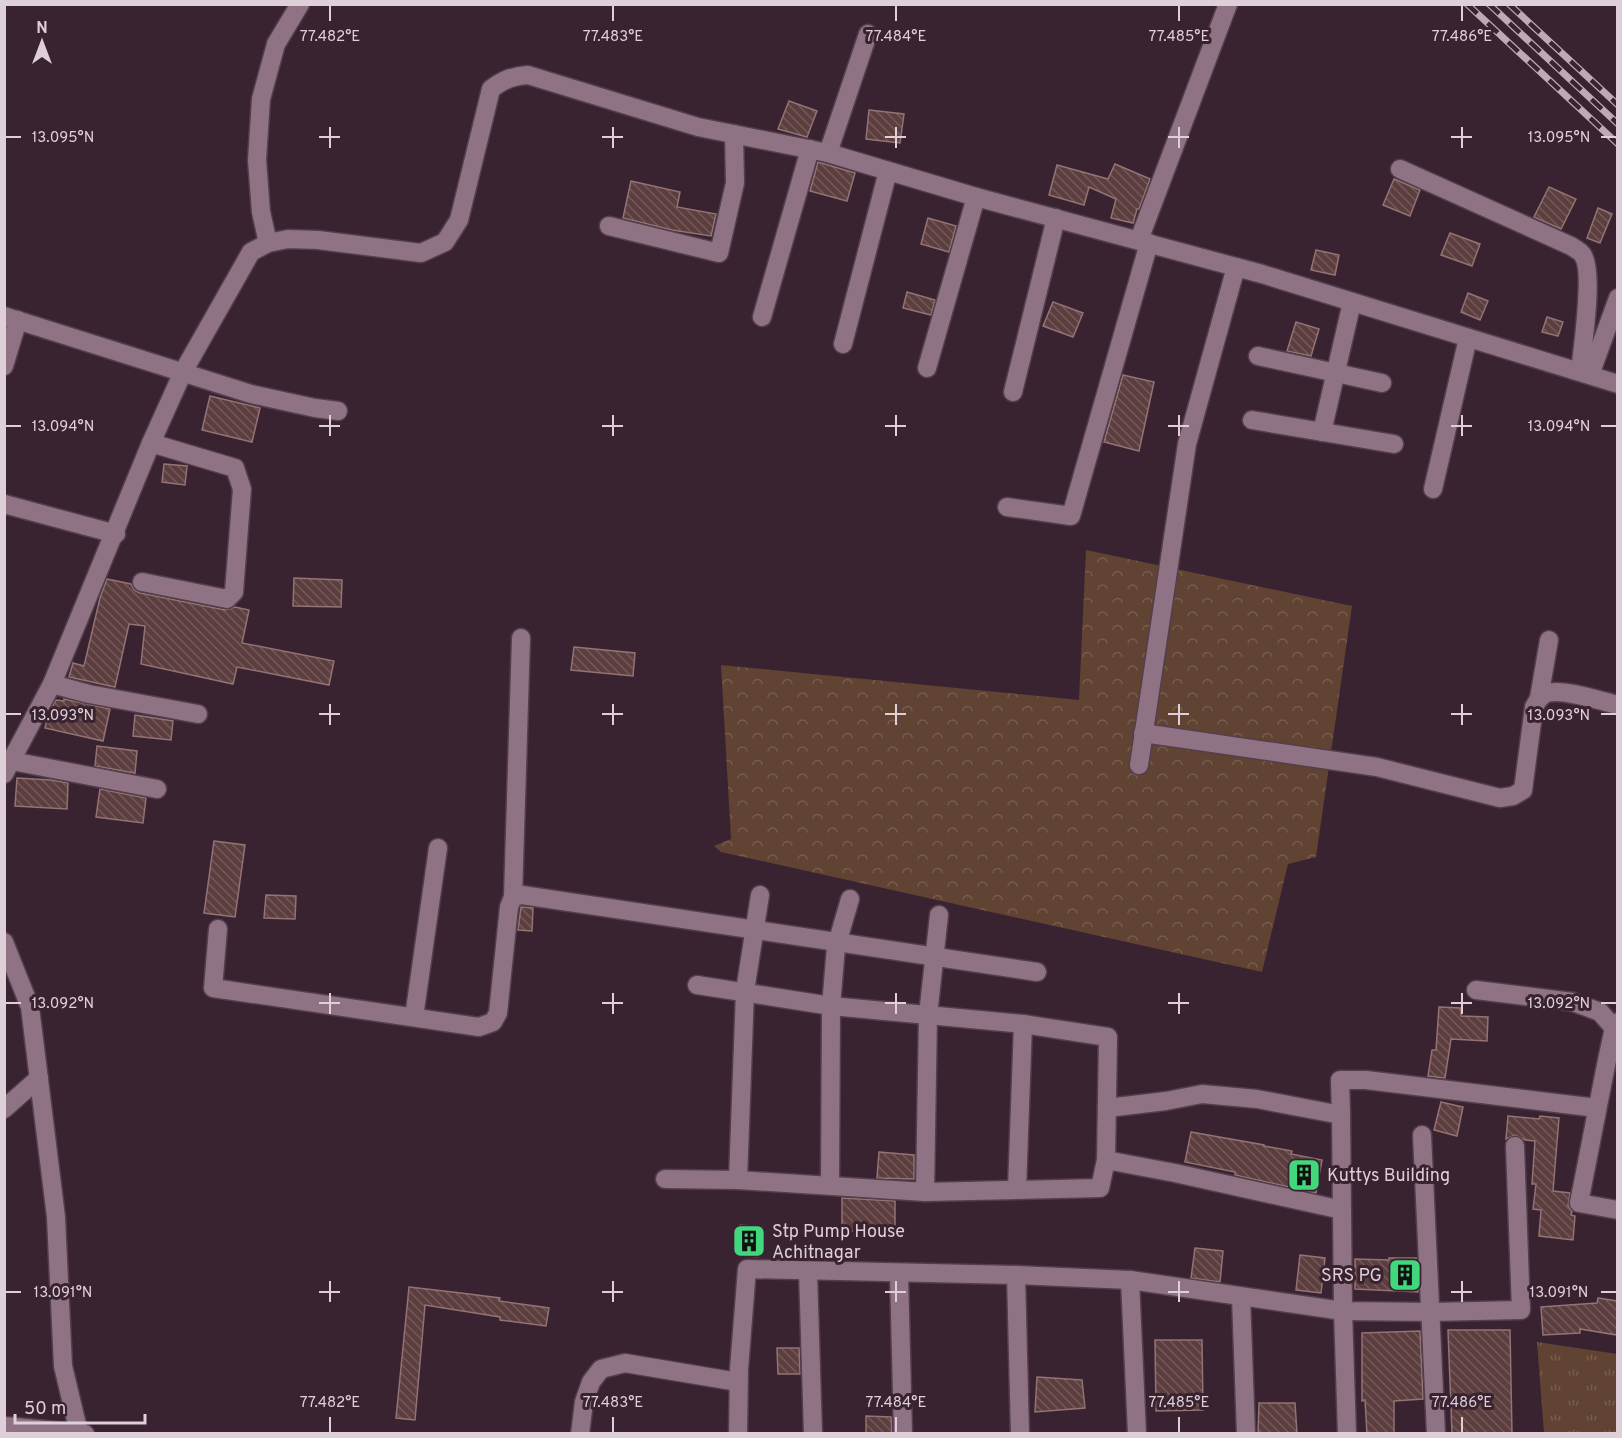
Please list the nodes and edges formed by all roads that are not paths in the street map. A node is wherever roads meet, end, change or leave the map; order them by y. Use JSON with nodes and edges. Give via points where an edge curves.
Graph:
{"nodes":[{"id":1,"x":300,"y":4,"type":"edge"},
{"id":2,"x":1228,"y":4,"type":"edge"},
{"id":3,"x":868,"y":34,"type":"dead end"},
{"id":4,"x":734,"y":134,"type":"junction"},
{"id":5,"x":810,"y":149,"type":"junction"},
{"id":6,"x":828,"y":153,"type":"junction"},
{"id":7,"x":1400,"y":169,"type":"dead end"},
{"id":8,"x":888,"y":171,"type":"junction"},
{"id":9,"x":976,"y":197,"type":"junction"},
{"id":10,"x":1056,"y":218,"type":"junction"},
{"id":11,"x":609,"y":226,"type":"dead end"},
{"id":12,"x":1144,"y":242,"type":"junction"},
{"id":13,"x":268,"y":243,"type":"junction"},
{"id":14,"x":1236,"y":267,"type":"junction"},
{"id":15,"x":1617,"y":298,"type":"edge"},
{"id":16,"x":1352,"y":302,"type":"junction"},
{"id":17,"x":762,"y":317,"type":"dead end"},
{"id":18,"x":11,"y":318,"type":"edge"},
{"id":19,"x":1468,"y":338,"type":"junction"},
{"id":20,"x":843,"y":344,"type":"dead end"},
{"id":21,"x":1258,"y":356,"type":"dead end"},
{"id":22,"x":4,"y":366,"type":"edge"},
{"id":23,"x":927,"y":368,"type":"dead end"},
{"id":24,"x":183,"y":372,"type":"junction"},
{"id":25,"x":1336,"y":373,"type":"junction"},
{"id":26,"x":1585,"y":374,"type":"junction"},
{"id":27,"x":1382,"y":383,"type":"dead end"},
{"id":28,"x":1617,"y":384,"type":"edge"},
{"id":29,"x":1013,"y":392,"type":"dead end"},
{"id":30,"x":338,"y":411,"type":"dead end"},
{"id":31,"x":1252,"y":420,"type":"dead end"},
{"id":32,"x":1323,"y":432,"type":"junction"},
{"id":33,"x":151,"y":443,"type":"junction"},
{"id":34,"x":1394,"y":444,"type":"dead end"},
{"id":35,"x":1432,"y":489,"type":"dead end"},
{"id":36,"x":4,"y":504,"type":"edge"},
{"id":37,"x":1007,"y":507,"type":"dead end"},
{"id":38,"x":116,"y":534,"type":"junction"},
{"id":39,"x":142,"y":582,"type":"dead end"},
{"id":40,"x":521,"y":638,"type":"dead end"},
{"id":41,"x":1549,"y":640,"type":"dead end"},
{"id":42,"x":52,"y":684,"type":"junction"},
{"id":43,"x":1539,"y":698,"type":"junction"},
{"id":44,"x":1617,"y":705,"type":"edge"},
{"id":45,"x":198,"y":714,"type":"dead end"},
{"id":46,"x":1143,"y":733,"type":"junction"},
{"id":47,"x":1138,"y":765,"type":"dead end"},
{"id":48,"x":8,"y":767,"type":"edge"},
{"id":49,"x":157,"y":789,"type":"dead end"},
{"id":50,"x":438,"y":848,"type":"dead end"},
{"id":51,"x":760,"y":895,"type":"dead end"},
{"id":52,"x":513,"y":897,"type":"junction"},
{"id":53,"x":850,"y":898,"type":"dead end"},
{"id":54,"x":939,"y":915,"type":"dead end"},
{"id":55,"x":218,"y":929,"type":"dead end"},
{"id":56,"x":754,"y":930,"type":"junction"},
{"id":57,"x":4,"y":942,"type":"edge"},
{"id":58,"x":837,"y":943,"type":"junction"},
{"id":59,"x":934,"y":958,"type":"junction"},
{"id":60,"x":1037,"y":972,"type":"dead end"},
{"id":61,"x":697,"y":985,"type":"dead end"},
{"id":62,"x":1476,"y":990,"type":"dead end"},
{"id":63,"x":745,"y":991,"type":"junction"},
{"id":64,"x":831,"y":1006,"type":"junction"},
{"id":65,"x":928,"y":1016,"type":"junction"},
{"id":66,"x":414,"y":1017,"type":"junction"},
{"id":67,"x":1023,"y":1024,"type":"junction"},
{"id":68,"x":1616,"y":1025,"type":"edge"},
{"id":69,"x":1612,"y":1058,"type":"edge"},
{"id":70,"x":39,"y":1078,"type":"junction"},
{"id":71,"x":1107,"y":1108,"type":"junction"},
{"id":72,"x":1597,"y":1108,"type":"junction"},
{"id":73,"x":4,"y":1109,"type":"edge"},
{"id":74,"x":1341,"y":1114,"type":"junction"},
{"id":75,"x":1422,"y":1135,"type":"dead end"},
{"id":76,"x":1515,"y":1146,"type":"dead end"},
{"id":77,"x":1106,"y":1160,"type":"junction"},
{"id":78,"x":665,"y":1179,"type":"dead end"},
{"id":79,"x":738,"y":1180,"type":"junction"},
{"id":80,"x":830,"y":1185,"type":"junction"},
{"id":81,"x":1017,"y":1189,"type":"junction"},
{"id":82,"x":925,"y":1192,"type":"junction"},
{"id":83,"x":1342,"y":1210,"type":"junction"},
{"id":84,"x":1617,"y":1210,"type":"edge"},
{"id":85,"x":808,"y":1271,"type":"junction"},
{"id":86,"x":899,"y":1273,"type":"junction"},
{"id":87,"x":1016,"y":1275,"type":"junction"},
{"id":88,"x":1130,"y":1280,"type":"junction"},
{"id":89,"x":1241,"y":1297,"type":"junction"},
{"id":90,"x":1343,"y":1311,"type":"junction"},
{"id":91,"x":1431,"y":1312,"type":"junction"},
{"id":92,"x":738,"y":1382,"type":"junction"},
{"id":93,"x":4,"y":1426,"type":"edge"},
{"id":94,"x":79,"y":1433,"type":"edge"},
{"id":95,"x":85,"y":1434,"type":"edge"},
{"id":96,"x":580,"y":1434,"type":"edge"},
{"id":97,"x":738,"y":1434,"type":"edge"},
{"id":98,"x":813,"y":1434,"type":"edge"},
{"id":99,"x":903,"y":1434,"type":"edge"},
{"id":100,"x":1020,"y":1434,"type":"edge"},
{"id":101,"x":1137,"y":1434,"type":"edge"},
{"id":102,"x":1245,"y":1434,"type":"edge"},
{"id":103,"x":1347,"y":1434,"type":"edge"},
{"id":104,"x":1436,"y":1434,"type":"edge"}],
"edges":[{"from":1,"to":13,"type":"street","via":[[276,44],[261,99],[257,160]]},
{"from":2,"to":12,"type":"street"},
{"from":3,"to":6,"type":"street"},
{"from":4,"to":5,"type":"street"},
{"from":4,"to":11,"type":"street","via":[[735,183],[719,253]]},
{"from":4,"to":13,"type":"street","via":[[698,127],[528,75],[513,76],[491,89],[459,220],[445,242],[421,253],[318,240]]},
{"from":5,"to":6,"type":"street"},
{"from":5,"to":17,"type":"street"},
{"from":6,"to":8,"type":"street"},
{"from":7,"to":26,"type":"street","via":[[1582,253],[1588,293]]},
{"from":8,"to":9,"type":"street"},
{"from":8,"to":20,"type":"street"},
{"from":9,"to":10,"type":"street"},
{"from":9,"to":23,"type":"street"},
{"from":10,"to":12,"type":"street"},
{"from":10,"to":29,"type":"street"},
{"from":12,"to":14,"type":"street"},
{"from":12,"to":37,"type":"street","via":[[1071,516]]},
{"from":13,"to":24,"type":"street","via":[[251,252]]},
{"from":14,"to":16,"type":"street"},
{"from":14,"to":46,"type":"street","via":[[1187,444]]},
{"from":15,"to":26,"type":"street"},
{"from":16,"to":19,"type":"street"},
{"from":16,"to":25,"type":"street"},
{"from":18,"to":22,"type":"street"},
{"from":18,"to":24,"type":"street"},
{"from":19,"to":26,"type":"street"},
{"from":19,"to":35,"type":"street"},
{"from":21,"to":25,"type":"street"},
{"from":24,"to":30,"type":"street","via":[[251,394]]},
{"from":24,"to":33,"type":"street"},
{"from":25,"to":27,"type":"street"},
{"from":25,"to":32,"type":"street"},
{"from":26,"to":28,"type":"street"},
{"from":31,"to":32,"type":"street"},
{"from":32,"to":34,"type":"street"},
{"from":33,"to":38,"type":"street"},
{"from":33,"to":39,"type":"street","via":[[235,468],[242,489],[234,592],[227,599]]},
{"from":36,"to":38,"type":"street"},
{"from":38,"to":42,"type":"street"},
{"from":40,"to":52,"type":"street"},
{"from":41,"to":43,"type":"street"},
{"from":42,"to":45,"type":"street"},
{"from":42,"to":48,"type":"street"},
{"from":43,"to":44,"type":"street","via":[[1559,692]]},
{"from":43,"to":46,"type":"street","via":[[1534,707],[1522,790],[1500,798],[1377,767]]},
{"from":46,"to":47,"type":"street"},
{"from":48,"to":49,"type":"street"},
{"from":50,"to":66,"type":"street"},
{"from":51,"to":56,"type":"street"},
{"from":52,"to":56,"type":"street","via":[[522,895]]},
{"from":52,"to":66,"type":"street","via":[[498,1013],[493,1022],[479,1027]]},
{"from":53,"to":58,"type":"street"},
{"from":54,"to":59,"type":"street"},
{"from":55,"to":66,"type":"street","via":[[213,988]]},
{"from":56,"to":58,"type":"street"},
{"from":56,"to":63,"type":"street"},
{"from":57,"to":70,"type":"street","via":[[30,1007]]},
{"from":58,"to":59,"type":"street"},
{"from":58,"to":64,"type":"street"},
{"from":59,"to":60,"type":"street"},
{"from":59,"to":65,"type":"street"},
{"from":61,"to":63,"type":"street"},
{"from":62,"to":68,"type":"street","via":[[1573,1002],[1600,1012]]},
{"from":63,"to":64,"type":"street"},
{"from":63,"to":79,"type":"street"},
{"from":64,"to":65,"type":"street"},
{"from":64,"to":80,"type":"street"},
{"from":65,"to":67,"type":"street"},
{"from":65,"to":82,"type":"street"},
{"from":67,"to":71,"type":"street","via":[[1108,1037]]},
{"from":67,"to":81,"type":"street"},
{"from":68,"to":69,"type":"street"},
{"from":69,"to":72,"type":"street"},
{"from":70,"to":73,"type":"street"},
{"from":70,"to":94,"type":"street","via":[[56,1217],[63,1366]]},
{"from":71,"to":74,"type":"street","via":[[1202,1094]]},
{"from":71,"to":77,"type":"street"},
{"from":72,"to":74,"type":"street","via":[[1340,1080]]},
{"from":72,"to":84,"type":"street","via":[[1579,1203]]},
{"from":74,"to":83,"type":"street"},
{"from":75,"to":91,"type":"street"},
{"from":76,"to":91,"type":"street","via":[[1521,1310]]},
{"from":77,"to":81,"type":"street","via":[[1100,1188]]},
{"from":77,"to":83,"type":"street"},
{"from":78,"to":79,"type":"street"},
{"from":79,"to":80,"type":"street"},
{"from":80,"to":82,"type":"street"},
{"from":81,"to":82,"type":"street"},
{"from":83,"to":90,"type":"street"},
{"from":85,"to":86,"type":"street"},
{"from":85,"to":92,"type":"street","via":[[747,1269]]},
{"from":85,"to":98,"type":"street"},
{"from":86,"to":87,"type":"street"},
{"from":86,"to":99,"type":"street"},
{"from":87,"to":88,"type":"street"},
{"from":87,"to":100,"type":"street"},
{"from":88,"to":89,"type":"street"},
{"from":88,"to":101,"type":"street"},
{"from":89,"to":90,"type":"street"},
{"from":89,"to":102,"type":"street"},
{"from":90,"to":91,"type":"street"},
{"from":90,"to":103,"type":"street"},
{"from":91,"to":104,"type":"street"},
{"from":92,"to":96,"type":"street","via":[[625,1363],[602,1369],[591,1382],[584,1402]]},
{"from":92,"to":97,"type":"street"},
{"from":93,"to":94,"type":"street"},
{"from":94,"to":95,"type":"street"}]}
